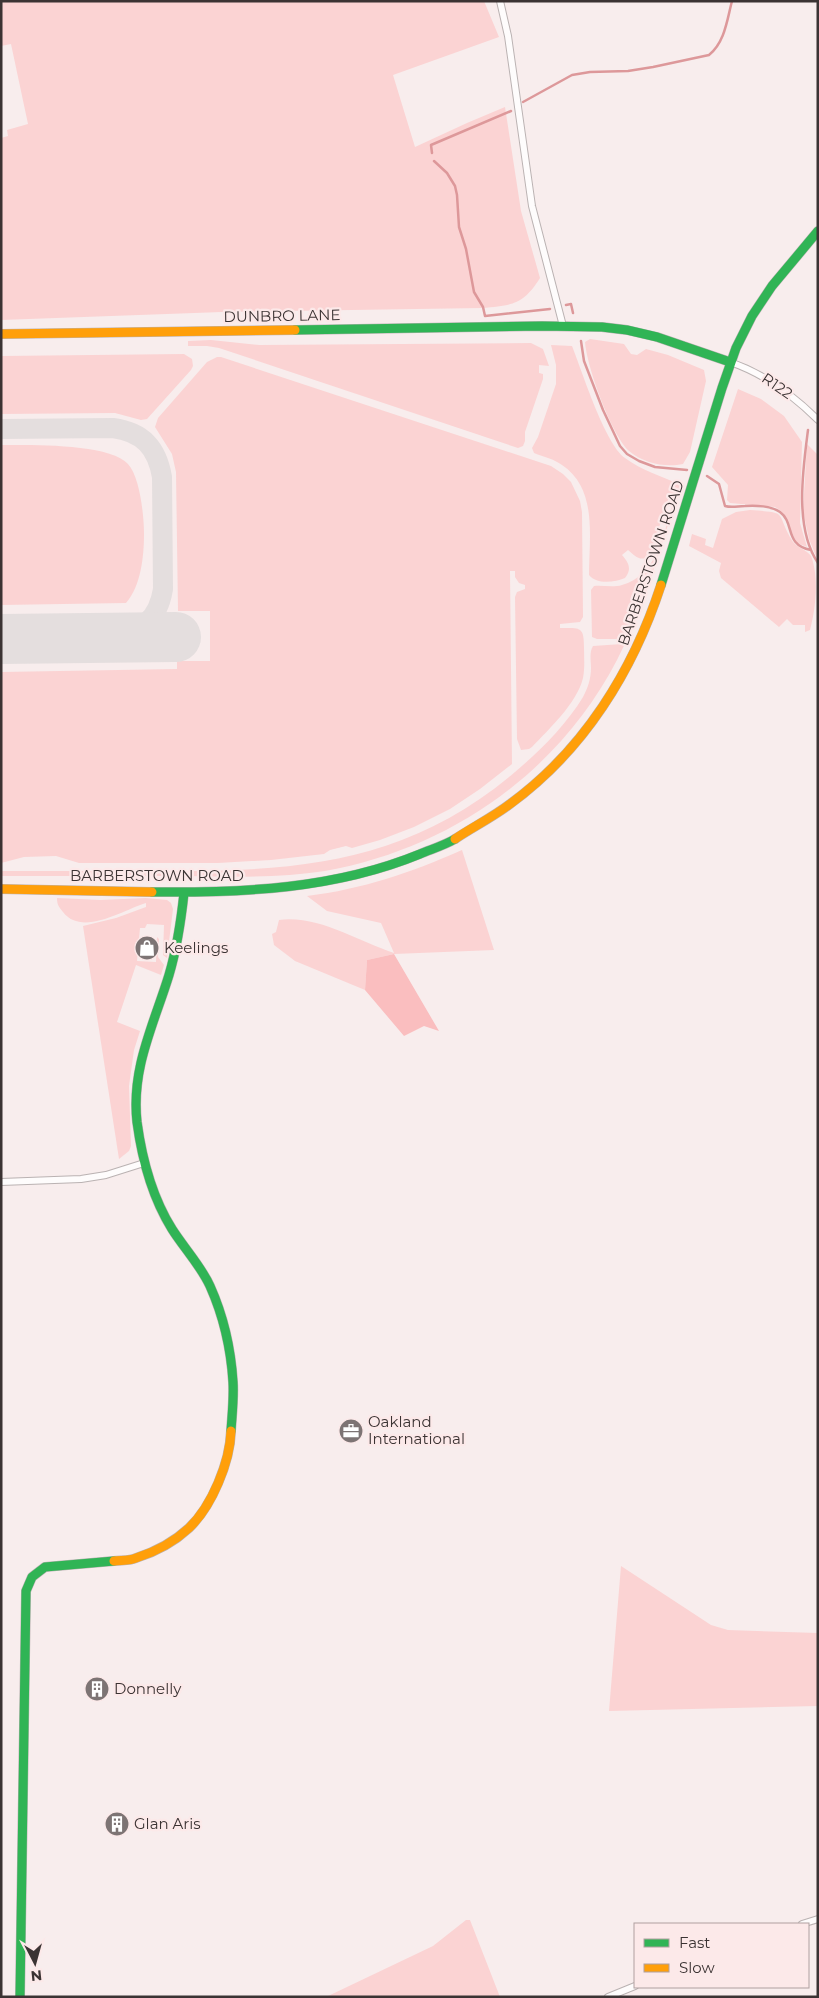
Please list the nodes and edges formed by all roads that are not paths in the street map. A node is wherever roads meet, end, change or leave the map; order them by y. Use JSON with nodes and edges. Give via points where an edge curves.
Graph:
{"nodes":[{"id":1,"x":500,"y":1,"type":"edge"},
{"id":2,"x":818,"y":231,"type":"edge"},
{"id":3,"x":563,"y":326,"type":"junction"},
{"id":4,"x":1,"y":334,"type":"edge"},
{"id":5,"x":730,"y":362,"type":"junction"},
{"id":6,"x":818,"y":420,"type":"edge"},
{"id":7,"x":1,"y":889,"type":"edge"},
{"id":8,"x":184,"y":893,"type":"junction"},
{"id":9,"x":144,"y":1163,"type":"junction"},
{"id":10,"x":1,"y":1182,"type":"edge"},
{"id":11,"x":818,"y":1919,"type":"edge"},
{"id":12,"x":805,"y":1923,"type":"edge"},
{"id":13,"x":634,"y":1986,"type":"edge"},
{"id":14,"x":20,"y":1997,"type":"edge"},
{"id":15,"x":608,"y":1997,"type":"edge"}],
"edges":[{"from":1,"to":3,"type":"street","via":[[508,36],[532,206]]},
{"from":2,"to":5,"type":"main road","name":"BARBERSTOWN ROAD","via":[[768,292]]},
{"from":3,"to":4,"type":"main road","name":"DUNBRO LANE"},
{"from":3,"to":5,"type":"main road","name":"DUNBRO LANE","via":[[612,328],[656,337]]},
{"from":5,"to":6,"type":"street","name":"R122","via":[[770,379]]},
{"from":5,"to":8,"type":"main road","name":"BARBERSTOWN ROAD","via":[[695,482],[644,634],[608,701],[590,727],[545,776],[478,827],[418,857],[381,870],[317,884]]},
{"from":7,"to":8,"type":"main road","name":"BARBERSTOWN ROAD"},
{"from":8,"to":9,"type":"main road","via":[[180,934],[138,1069],[137,1114]]},
{"from":9,"to":10,"type":"street","via":[[81,1179]]},
{"from":9,"to":14,"type":"main road","via":[[171,1227],[210,1285],[225,1330],[233,1382],[231,1441],[225,1465],[206,1505],[190,1527],[168,1544],[135,1559],[45,1567],[30,1579],[26,1600]]},
{"from":11,"to":12,"type":"street"},
{"from":13,"to":15,"type":"street"}]}
